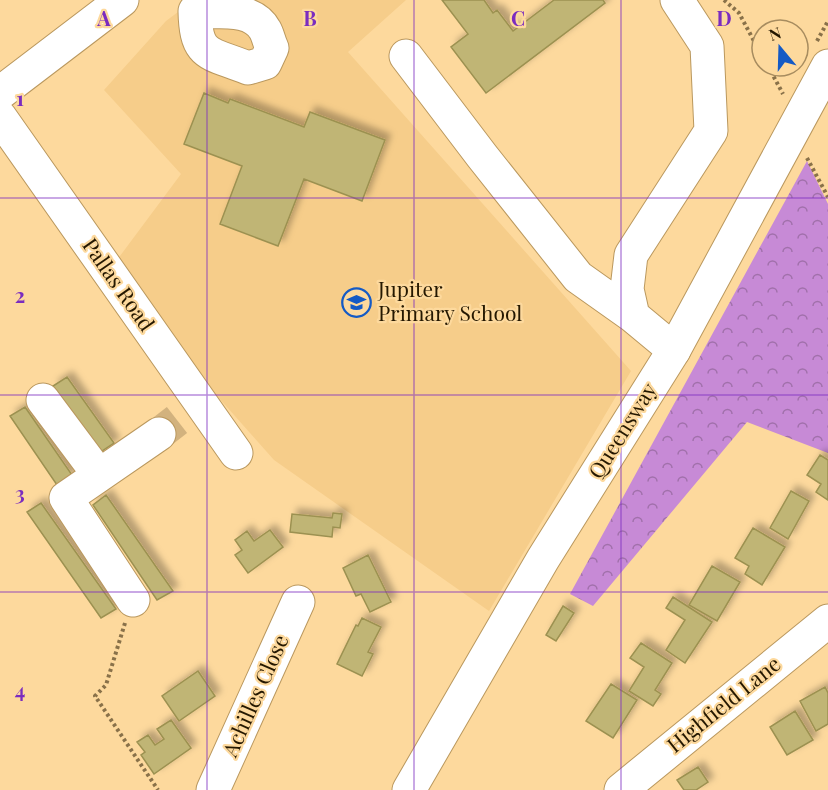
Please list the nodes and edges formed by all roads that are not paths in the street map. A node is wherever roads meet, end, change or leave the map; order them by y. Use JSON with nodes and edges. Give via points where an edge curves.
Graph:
{"nodes":[{"id":1,"x":122,"y":0,"type":"edge"},
{"id":2,"x":677,"y":0,"type":"edge"},
{"id":3,"x":192,"y":5,"type":"edge"},
{"id":4,"x":232,"y":6,"type":"edge"},
{"id":5,"x":406,"y":56,"type":"dead end"},
{"id":6,"x":828,"y":66,"type":"edge"},
{"id":7,"x":0,"y":93,"type":"edge"},
{"id":8,"x":0,"y":117,"type":"edge"},
{"id":9,"x":633,"y":316,"type":"junction"},
{"id":10,"x":674,"y":350,"type":"junction"},
{"id":11,"x":43,"y":400,"type":"dead end"},
{"id":12,"x":179,"y":419,"type":"junction"},
{"id":13,"x":236,"y":453,"type":"dead end"},
{"id":14,"x":99,"y":475,"type":"junction"},
{"id":15,"x":133,"y":600,"type":"road end"},
{"id":16,"x":298,"y":602,"type":"dead end"},
{"id":17,"x":828,"y":621,"type":"edge"},
{"id":18,"x":213,"y":790,"type":"edge"},
{"id":19,"x":409,"y":790,"type":"edge"},
{"id":20,"x":621,"y":790,"type":"edge"}],
"edges":[{"from":1,"to":7,"type":"street"},
{"from":2,"to":9,"type":"street","via":[[707,46],[711,131],[631,255],[627,289]]},
{"from":3,"to":4,"type":"street"},
{"from":3,"to":4,"type":"street","via":[[195,31],[204,50],[248,68],[265,63],[272,48],[265,30],[258,21]]},
{"from":5,"to":9,"type":"street","via":[[578,277]]},
{"from":6,"to":10,"type":"street","name":"Queensway"},
{"from":8,"to":12,"type":"street","name":"Pallas Road"},
{"from":9,"to":10,"type":"street"},
{"from":10,"to":19,"type":"street","name":"Queensway","via":[[543,559]]},
{"from":11,"to":14,"type":"street"},
{"from":12,"to":13,"type":"street","name":"Pallas Road"},
{"from":12,"to":14,"type":"street"},
{"from":14,"to":15,"type":"street","via":[[66,498]]},
{"from":16,"to":18,"type":"street","name":"Achilles Close"},
{"from":17,"to":20,"type":"street","name":"Highfield Lane"}]}
